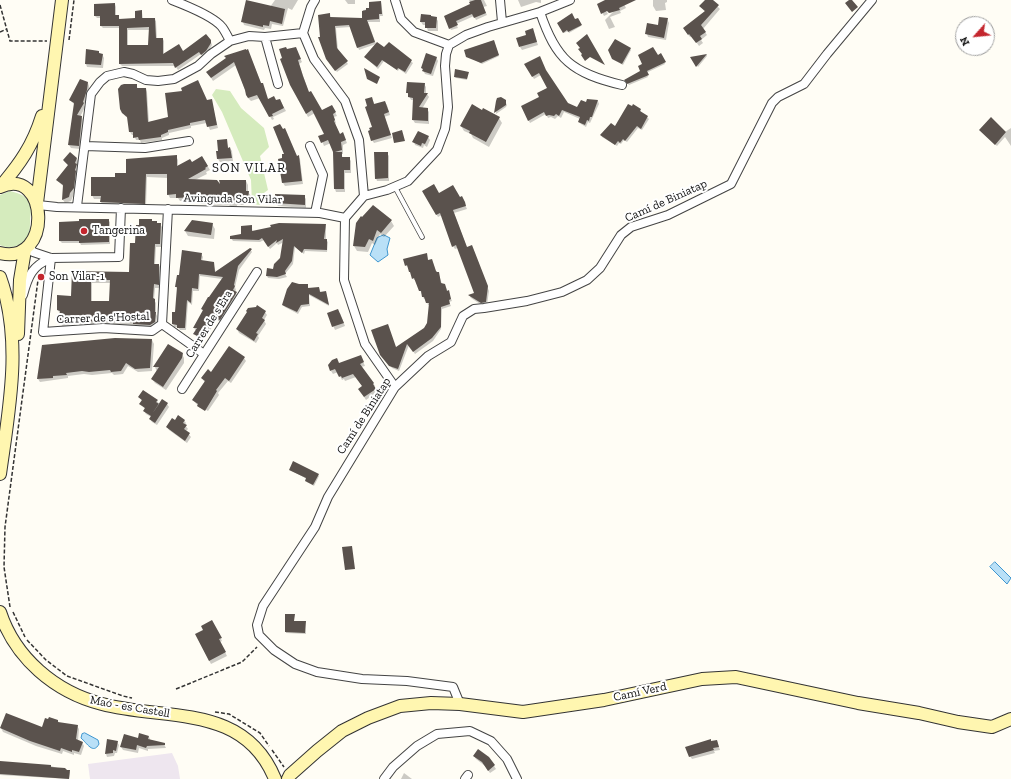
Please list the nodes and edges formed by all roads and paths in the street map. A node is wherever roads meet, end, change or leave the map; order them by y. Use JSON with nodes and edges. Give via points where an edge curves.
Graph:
{"nodes":[{"id":1,"x":62,"y":0,"type":"edge"},
{"id":2,"x":74,"y":0,"type":"edge"},
{"id":3,"x":315,"y":0,"type":"edge"},
{"id":4,"x":395,"y":0,"type":"edge"},
{"id":5,"x":500,"y":0,"type":"edge"},
{"id":6,"x":570,"y":0,"type":"edge"},
{"id":7,"x":872,"y":0,"type":"edge"},
{"id":8,"x":175,"y":1,"type":"edge"},
{"id":9,"x":0,"y":5,"type":"edge"},
{"id":10,"x":540,"y":12,"type":"junction"},
{"id":11,"x":502,"y":22,"type":"junction"},
{"id":12,"x":7,"y":29,"type":"junction"},
{"id":13,"x":0,"y":32,"type":"edge"},
{"id":14,"x":303,"y":33,"type":"junction"},
{"id":15,"x":265,"y":37,"type":"junction"},
{"id":16,"x":57,"y":40,"type":"junction"},
{"id":17,"x":230,"y":41,"type":"junction"},
{"id":18,"x":449,"y":46,"type":"junction"},
{"id":19,"x":68,"y":47,"type":"dead end"},
{"id":20,"x":278,"y":84,"type":"dead end"},
{"id":21,"x":622,"y":85,"type":"dead end"},
{"id":22,"x":50,"y":92,"type":"junction"},
{"id":23,"x":189,"y":141,"type":"dead end"},
{"id":24,"x":85,"y":146,"type":"junction"},
{"id":25,"x":310,"y":146,"type":"dead end"},
{"id":26,"x":0,"y":187,"type":"edge"},
{"id":27,"x":395,"y":187,"type":"junction"},
{"id":28,"x":364,"y":196,"type":"junction"},
{"id":29,"x":37,"y":204,"type":"junction"},
{"id":30,"x":77,"y":206,"type":"junction"},
{"id":31,"x":121,"y":208,"type":"junction"},
{"id":32,"x":168,"y":209,"type":"junction"},
{"id":33,"x":315,"y":213,"type":"junction"},
{"id":34,"x":345,"y":218,"type":"junction"},
{"id":35,"x":422,"y":237,"type":"dead end"},
{"id":36,"x":27,"y":248,"type":"junction"},
{"id":37,"x":0,"y":254,"type":"edge"},
{"id":38,"x":51,"y":258,"type":"junction"},
{"id":39,"x":40,"y":264,"type":"junction"},
{"id":40,"x":256,"y":272,"type":"dead end"},
{"id":41,"x":0,"y":277,"type":"edge"},
{"id":42,"x":20,"y":305,"type":"junction"},
{"id":43,"x":162,"y":324,"type":"junction"},
{"id":44,"x":204,"y":354,"type":"junction"},
{"id":45,"x":395,"y":387,"type":"junction"},
{"id":46,"x":182,"y":389,"type":"dead end"},
{"id":47,"x":11,"y":391,"type":"junction"},
{"id":48,"x":0,"y":474,"type":"edge"},
{"id":49,"x":0,"y":612,"type":"edge"},
{"id":50,"x":264,"y":640,"type":"junction"},
{"id":51,"x":176,"y":689,"type":"dead end"},
{"id":52,"x":138,"y":699,"type":"dead end"},
{"id":53,"x":460,"y":704,"type":"junction"},
{"id":54,"x":214,"y":711,"type":"dead end"},
{"id":55,"x":1011,"y":719,"type":"edge"},
{"id":56,"x":287,"y":776,"type":"edge"},
{"id":57,"x":275,"y":779,"type":"edge"},
{"id":58,"x":384,"y":779,"type":"edge"},
{"id":59,"x":517,"y":779,"type":"edge"}],
"edges":[{"from":1,"to":16,"type":"main road"},
{"from":2,"to":19,"type":"path"},
{"from":3,"to":14,"type":"street"},
{"from":4,"to":18,"type":"street","via":[[400,19],[414,32]]},
{"from":5,"to":11,"type":"street"},
{"from":6,"to":10,"type":"street"},
{"from":7,"to":45,"type":"street","name":"Camí de Biniatap","via":[[804,84],[778,97],[772,103],[731,184],[668,215],[631,227],[621,235],[600,268],[587,280],[562,292],[527,301],[474,309],[463,316],[451,342],[428,356]]},
{"from":8,"to":17,"type":"street","via":[[222,26]]},
{"from":9,"to":12,"type":"path"},
{"from":10,"to":11,"type":"street"},
{"from":10,"to":21,"type":"street","via":[[549,36],[566,62],[587,75]]},
{"from":11,"to":18,"type":"street","via":[[466,35]]},
{"from":12,"to":13,"type":"path"},
{"from":12,"to":16,"type":"path","via":[[10,41]]},
{"from":14,"to":15,"type":"street"},
{"from":14,"to":28,"type":"street","via":[[314,59],[345,101],[359,140]]},
{"from":15,"to":17,"type":"street","via":[[249,36]]},
{"from":15,"to":20,"type":"street"},
{"from":16,"to":22,"type":"main road"},
{"from":17,"to":24,"type":"street","via":[[198,66],[174,79],[146,80],[124,72],[107,76],[91,94]]},
{"from":18,"to":27,"type":"street","via":[[445,66],[448,107],[445,130],[437,150],[408,181]]},
{"from":22,"to":26,"type":"main road","via":[[34,139],[20,163]]},
{"from":22,"to":29,"type":"main road"},
{"from":23,"to":24,"type":"street","via":[[145,148]]},
{"from":24,"to":30,"type":"street"},
{"from":25,"to":33,"type":"street","via":[[323,175]]},
{"from":26,"to":29,"type":"main road","via":[[12,184],[24,187],[33,194]]},
{"from":27,"to":28,"type":"street"},
{"from":27,"to":35,"type":"lane"},
{"from":28,"to":34,"type":"street"},
{"from":29,"to":30,"type":"street","name":"Avinguda Son Vilar"},
{"from":29,"to":36,"type":"main road","via":[[35,235]]},
{"from":30,"to":31,"type":"street","name":"Avinguda Son Vilar"},
{"from":31,"to":32,"type":"street","name":"Avinguda Son Vilar"},
{"from":31,"to":38,"type":"street","via":[[119,257]]},
{"from":32,"to":33,"type":"street","name":"Avinguda Son Vilar"},
{"from":32,"to":43,"type":"street"},
{"from":33,"to":34,"type":"street","name":"Avinguda Son Vilar"},
{"from":34,"to":45,"type":"street","via":[[344,280],[365,344]]},
{"from":36,"to":37,"type":"main road","via":[[13,254]]},
{"from":36,"to":38,"type":"street"},
{"from":36,"to":42,"type":"main road","via":[[20,280]]},
{"from":38,"to":39,"type":"street"},
{"from":38,"to":43,"type":"street","name":"Carrer de s'Hostal","via":[[43,332],[103,328],[152,331]]},
{"from":39,"to":42,"type":"street","via":[[28,279]]},
{"from":39,"to":52,"type":"path","via":[[5,527],[4,567],[9,604],[26,639],[46,660],[67,676]]},
{"from":40,"to":44,"type":"street","name":"Carrer de s'Era"},
{"from":41,"to":47,"type":"main road","via":[[9,307],[12,330]]},
{"from":42,"to":47,"type":"main road","via":[[16,370]]},
{"from":43,"to":44,"type":"street","name":"Carrer de s'Hostal"},
{"from":44,"to":46,"type":"street","name":"Carrer de s'Era"},
{"from":45,"to":50,"type":"street","name":"Camí de Biniatap","via":[[328,497],[315,528],[263,606],[257,625],[259,635]]},
{"from":47,"to":48,"type":"main road"},
{"from":49,"to":57,"type":"main road","name":"Maó - es Castell","via":[[23,654],[53,682],[76,695],[102,704],[202,720],[230,729],[244,736],[257,748],[267,761]]},
{"from":50,"to":51,"type":"path","via":[[242,662]]},
{"from":50,"to":53,"type":"street","name":"Camí de Biniatap","via":[[295,664],[317,672],[362,679],[453,687]]},
{"from":53,"to":55,"type":"main road","name":"Camí Verd","via":[[523,712],[604,700],[702,679],[736,677],[958,722],[992,727]]},
{"from":53,"to":56,"type":"main road","name":"Camí Verd","via":[[400,706],[368,718],[342,731]]},
{"from":54,"to":56,"type":"path","via":[[229,714],[260,733],[284,766]]},
{"from":58,"to":59,"type":"street","via":[[393,767],[417,746],[437,734],[470,731],[491,741],[506,759]]}]}
